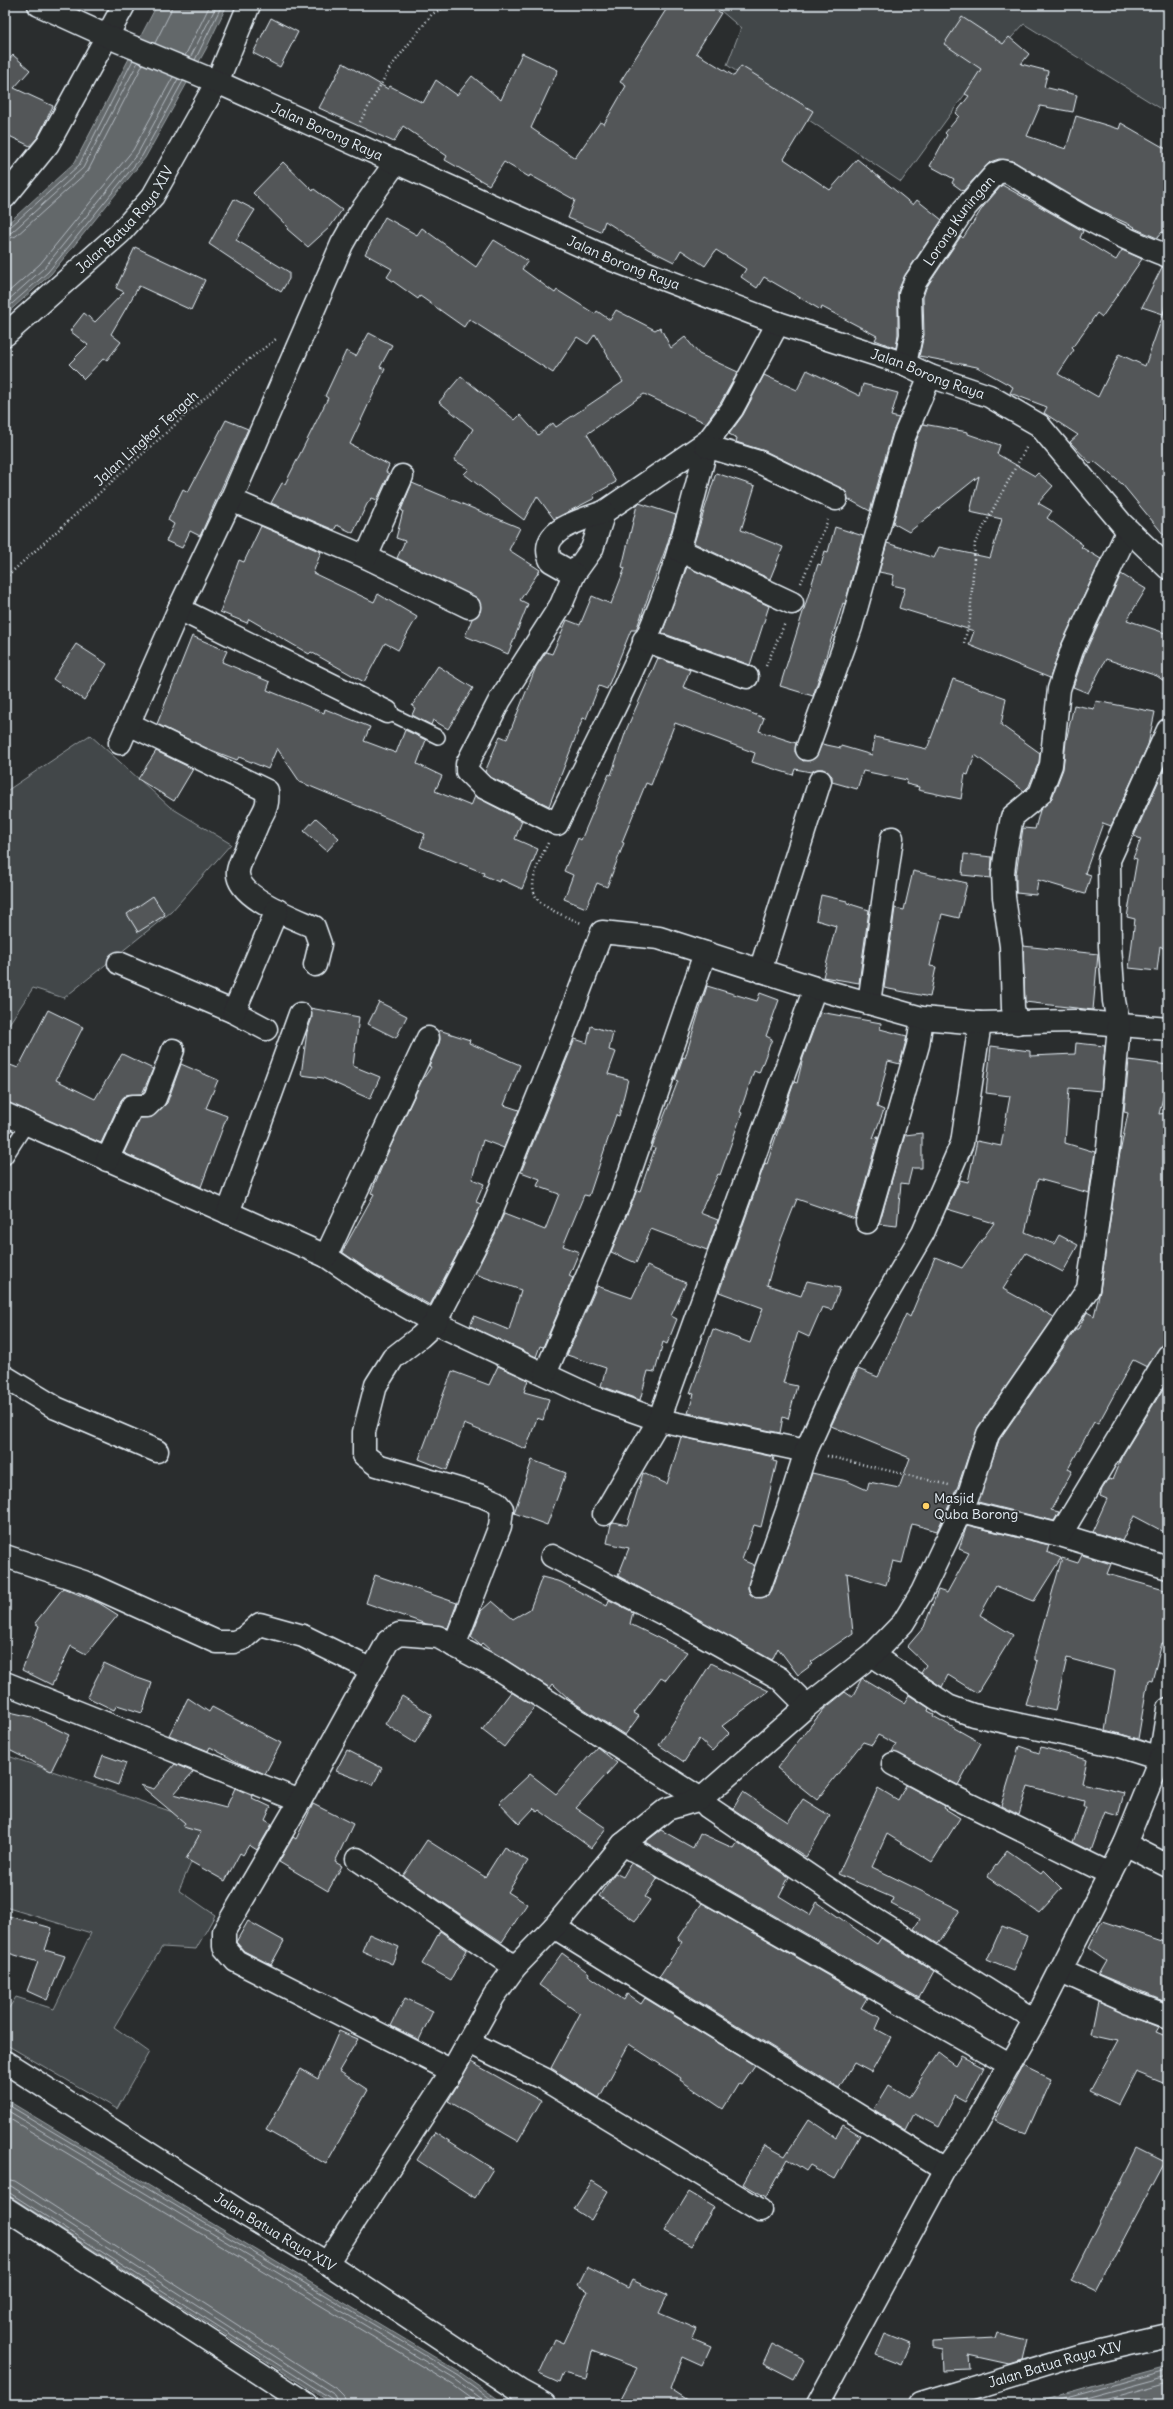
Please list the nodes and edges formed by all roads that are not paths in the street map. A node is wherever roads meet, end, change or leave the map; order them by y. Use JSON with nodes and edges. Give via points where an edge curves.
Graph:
{"nodes":[{"id":1,"x":39,"y":5,"type":"edge"},
{"id":2,"x":124,"y":5,"type":"edge"},
{"id":3,"x":249,"y":5,"type":"edge"},
{"id":4,"x":113,"y":39,"type":"junction"},
{"id":5,"x":208,"y":78,"type":"junction"},
{"id":6,"x":396,"y":162,"type":"junction"},
{"id":7,"x":5,"y":197,"type":"edge"},
{"id":8,"x":1168,"y":256,"type":"edge"},
{"id":9,"x":778,"y":323,"type":"junction"},
{"id":10,"x":5,"y":335,"type":"edge"},
{"id":11,"x":905,"y":364,"type":"junction"},
{"id":12,"x":930,"y":376,"type":"junction"},
{"id":13,"x":707,"y":444,"type":"junction"},
{"id":14,"x":402,"y":476,"type":"dead end"},
{"id":15,"x":836,"y":499,"type":"dead end"},
{"id":16,"x":231,"y":500,"type":"junction"},
{"id":17,"x":604,"y":512,"type":"junction"},
{"id":18,"x":1128,"y":530,"type":"junction"},
{"id":19,"x":679,"y":550,"type":"junction"},
{"id":20,"x":366,"y":557,"type":"junction"},
{"id":21,"x":1168,"y":568,"type":"edge"},
{"id":22,"x":574,"y":574,"type":"junction"},
{"id":23,"x":792,"y":604,"type":"dead end"},
{"id":24,"x":469,"y":607,"type":"dead end"},
{"id":25,"x":178,"y":609,"type":"junction"},
{"id":26,"x":644,"y":640,"type":"junction"},
{"id":27,"x":747,"y":677,"type":"dead end"},
{"id":28,"x":387,"y":712,"type":"joint"},
{"id":29,"x":1168,"y":730,"type":"edge"},
{"id":30,"x":438,"y":737,"type":"dead end"},
{"id":31,"x":807,"y":749,"type":"dead end"},
{"id":32,"x":820,"y":781,"type":"dead end"},
{"id":33,"x":892,"y":838,"type":"dead end"},
{"id":34,"x":277,"y":910,"type":"junction"},
{"id":35,"x":705,"y":953,"type":"junction"},
{"id":36,"x":119,"y":963,"type":"dead end"},
{"id":37,"x":315,"y":965,"type":"dead end"},
{"id":38,"x":760,"y":970,"type":"junction"},
{"id":39,"x":815,"y":988,"type":"junction"},
{"id":40,"x":869,"y":1003,"type":"junction"},
{"id":41,"x":234,"y":1012,"type":"junction"},
{"id":42,"x":300,"y":1014,"type":"dead end"},
{"id":43,"x":922,"y":1018,"type":"junction"},
{"id":44,"x":980,"y":1023,"type":"junction"},
{"id":45,"x":1017,"y":1023,"type":"junction"},
{"id":46,"x":1119,"y":1026,"type":"junction"},
{"id":47,"x":266,"y":1029,"type":"dead end"},
{"id":48,"x":1168,"y":1029,"type":"edge"},
{"id":49,"x":428,"y":1038,"type":"dead end"},
{"id":50,"x":173,"y":1050,"type":"dead end"},
{"id":51,"x":5,"y":1114,"type":"edge"},
{"id":52,"x":27,"y":1124,"type":"junction"},
{"id":53,"x":5,"y":1158,"type":"edge"},
{"id":54,"x":107,"y":1160,"type":"junction"},
{"id":55,"x":228,"y":1213,"type":"junction"},
{"id":56,"x":867,"y":1222,"type":"dead end"},
{"id":57,"x":326,"y":1256,"type":"junction"},
{"id":58,"x":435,"y":1323,"type":"junction"},
{"id":59,"x":1168,"y":1356,"type":"edge"},
{"id":60,"x":545,"y":1374,"type":"junction"},
{"id":61,"x":5,"y":1377,"type":"edge"},
{"id":62,"x":659,"y":1420,"type":"junction"},
{"id":63,"x":157,"y":1451,"type":"dead end"},
{"id":64,"x":806,"y":1451,"type":"junction"},
{"id":65,"x":961,"y":1511,"type":"junction"},
{"id":66,"x":604,"y":1514,"type":"dead end"},
{"id":67,"x":1060,"y":1535,"type":"junction"},
{"id":68,"x":5,"y":1556,"type":"edge"},
{"id":69,"x":552,"y":1556,"type":"dead end"},
{"id":70,"x":1168,"y":1568,"type":"edge"},
{"id":71,"x":760,"y":1586,"type":"dead end"},
{"id":72,"x":454,"y":1646,"type":"junction"},
{"id":73,"x":872,"y":1654,"type":"junction"},
{"id":74,"x":372,"y":1670,"type":"junction"},
{"id":75,"x":5,"y":1683,"type":"edge"},
{"id":76,"x":808,"y":1706,"type":"junction"},
{"id":77,"x":1168,"y":1709,"type":"edge"},
{"id":78,"x":1164,"y":1760,"type":"edge"},
{"id":79,"x":893,"y":1764,"type":"dead end"},
{"id":80,"x":701,"y":1799,"type":"junction"},
{"id":81,"x":300,"y":1801,"type":"junction"},
{"id":82,"x":623,"y":1844,"type":"junction"},
{"id":83,"x":1124,"y":1844,"type":"junction"},
{"id":84,"x":358,"y":1859,"type":"dead end"},
{"id":85,"x":1168,"y":1866,"type":"edge"},
{"id":86,"x":1110,"y":1874,"type":"junction"},
{"id":87,"x":554,"y":1927,"type":"junction"},
{"id":88,"x":515,"y":1967,"type":"junction"},
{"id":89,"x":1061,"y":1971,"type":"junction"},
{"id":90,"x":1168,"y":2016,"type":"edge"},
{"id":91,"x":1035,"y":2020,"type":"junction"},
{"id":92,"x":469,"y":2042,"type":"junction"},
{"id":93,"x":5,"y":2062,"type":"edge"},
{"id":94,"x":1010,"y":2065,"type":"junction"},
{"id":95,"x":452,"y":2071,"type":"junction"},
{"id":96,"x":945,"y":2169,"type":"junction"},
{"id":97,"x":5,"y":2208,"type":"edge"},
{"id":98,"x":760,"y":2210,"type":"dead end"},
{"id":99,"x":327,"y":2263,"type":"junction"},
{"id":100,"x":1168,"y":2335,"type":"edge"},
{"id":101,"x":308,"y":2404,"type":"edge"},
{"id":102,"x":544,"y":2404,"type":"edge"},
{"id":103,"x":818,"y":2404,"type":"edge"},
{"id":104,"x":920,"y":2404,"type":"edge"}],
"edges":[{"from":1,"to":4,"type":"street","name":"Jalan Borong Raya"},
{"from":2,"to":4,"type":"street"},
{"from":3,"to":5,"type":"street","name":"Jalan Batua Raya XIV"},
{"from":4,"to":5,"type":"street","name":"Jalan Borong Raya"},
{"from":4,"to":7,"type":"street","via":[[48,144]]},
{"from":5,"to":6,"type":"street","name":"Jalan Borong Raya"},
{"from":5,"to":10,"type":"street","name":"Jalan Batua Raya XIV","via":[[153,196],[136,217]]},
{"from":6,"to":9,"type":"street","name":"Jalan Borong Raya","via":[[613,260]]},
{"from":6,"to":16,"type":"street","via":[[359,214],[342,244]]},
{"from":8,"to":11,"type":"street","name":"Lorong Kuningan","via":[[1074,211],[1010,173],[995,174],[964,209],[915,282],[910,295],[911,335]]},
{"from":9,"to":11,"type":"street","name":"Jalan Borong Raya"},
{"from":9,"to":13,"type":"street","via":[[732,409]]},
{"from":11,"to":12,"type":"street","name":"Jalan Borong Raya"},
{"from":12,"to":18,"type":"street","name":"Jalan Borong Raya","via":[[989,396],[1039,425]]},
{"from":12,"to":31,"type":"street","via":[[904,437],[851,626]]},
{"from":13,"to":15,"type":"street","via":[[759,462]]},
{"from":13,"to":17,"type":"street"},
{"from":13,"to":19,"type":"street"},
{"from":14,"to":20,"type":"street"},
{"from":16,"to":20,"type":"street"},
{"from":16,"to":25,"type":"street"},
{"from":17,"to":22,"type":"street","via":[[592,549]]},
{"from":17,"to":22,"type":"street","via":[[573,522],[552,536],[548,544],[546,550],[551,562]]},
{"from":18,"to":21,"type":"street","name":"Jalan Borong Raya"},
{"from":18,"to":45,"type":"street","via":[[1070,656],[1059,689],[1051,765],[1040,794],[1012,817],[1009,827],[1003,873],[1011,946],[1013,1008]]},
{"from":19,"to":23,"type":"street"},
{"from":19,"to":26,"type":"street"},
{"from":20,"to":24,"type":"street"},
{"from":22,"to":26,"type":"street","via":[[561,605],[500,700],[467,764],[467,771],[483,787],[557,824],[626,684]]},
{"from":25,"to":28,"type":"street"},
{"from":25,"to":34,"type":"street","via":[[124,733],[267,791],[268,804],[238,871],[240,883],[248,893]]},
{"from":26,"to":27,"type":"street"},
{"from":28,"to":30,"type":"lane"},
{"from":29,"to":46,"type":"street","via":[[1109,860],[1110,946],[1114,1002]]},
{"from":32,"to":38,"type":"street"},
{"from":33,"to":40,"type":"street"},
{"from":34,"to":37,"type":"street","via":[[314,927],[320,944]]},
{"from":34,"to":41,"type":"street"},
{"from":35,"to":38,"type":"street"},
{"from":35,"to":58,"type":"street","via":[[659,938],[602,932],[484,1229]]},
{"from":35,"to":60,"type":"street","via":[[622,1195]]},
{"from":36,"to":41,"type":"street"},
{"from":38,"to":39,"type":"street"},
{"from":39,"to":40,"type":"street"},
{"from":39,"to":62,"type":"street"},
{"from":40,"to":43,"type":"street"},
{"from":41,"to":47,"type":"street"},
{"from":42,"to":55,"type":"street"},
{"from":43,"to":44,"type":"street"},
{"from":43,"to":56,"type":"street","via":[[918,1044]]},
{"from":44,"to":45,"type":"street"},
{"from":44,"to":64,"type":"street","via":[[962,1143],[923,1233],[842,1371]]},
{"from":45,"to":46,"type":"street","via":[[1075,1021]]},
{"from":46,"to":48,"type":"street"},
{"from":46,"to":65,"type":"street","via":[[1108,1148],[1088,1289],[988,1434]]},
{"from":49,"to":57,"type":"street"},
{"from":50,"to":54,"type":"street","via":[[155,1098],[147,1106],[132,1106]]},
{"from":51,"to":52,"type":"street"},
{"from":52,"to":53,"type":"lane"},
{"from":52,"to":54,"type":"street"},
{"from":54,"to":55,"type":"street"},
{"from":55,"to":57,"type":"street"},
{"from":57,"to":58,"type":"street","via":[[370,1286]]},
{"from":58,"to":60,"type":"street"},
{"from":58,"to":72,"type":"street","via":[[393,1358],[376,1385],[364,1432],[364,1455],[377,1465],[482,1496],[496,1502],[502,1508],[500,1526]]},
{"from":59,"to":67,"type":"street"},
{"from":60,"to":62,"type":"street","via":[[591,1396]]},
{"from":61,"to":63,"type":"street","via":[[56,1408]]},
{"from":62,"to":64,"type":"street"},
{"from":62,"to":66,"type":"street"},
{"from":64,"to":71,"type":"street"},
{"from":65,"to":67,"type":"street"},
{"from":65,"to":73,"type":"street","via":[[922,1592],[903,1623]]},
{"from":67,"to":70,"type":"street"},
{"from":68,"to":74,"type":"street","via":[[84,1582],[217,1642],[234,1642],[244,1638],[260,1624],[303,1636]]},
{"from":69,"to":76,"type":"street","via":[[677,1621],[778,1678]]},
{"from":72,"to":74,"type":"street","via":[[438,1637],[399,1634],[388,1641]]},
{"from":72,"to":80,"type":"street","via":[[498,1669]]},
{"from":73,"to":76,"type":"street"},
{"from":73,"to":78,"type":"street","via":[[948,1706],[973,1715],[1119,1746]]},
{"from":74,"to":81,"type":"street"},
{"from":75,"to":81,"type":"street"},
{"from":76,"to":80,"type":"street"},
{"from":77,"to":78,"type":"street"},
{"from":78,"to":83,"type":"street"},
{"from":79,"to":86,"type":"street"},
{"from":80,"to":82,"type":"street","via":[[667,1809]]},
{"from":80,"to":91,"type":"street","via":[[708,1807],[851,1904]]},
{"from":81,"to":95,"type":"street","via":[[224,1931],[224,1947],[236,1960]]},
{"from":82,"to":87,"type":"street"},
{"from":82,"to":94,"type":"street"},
{"from":83,"to":85,"type":"street"},
{"from":83,"to":86,"type":"street"},
{"from":84,"to":88,"type":"street"},
{"from":86,"to":89,"type":"street"},
{"from":87,"to":88,"type":"street"},
{"from":87,"to":96,"type":"street"},
{"from":88,"to":92,"type":"street","via":[[494,1996]]},
{"from":89,"to":90,"type":"street"},
{"from":89,"to":91,"type":"street"},
{"from":91,"to":94,"type":"street"},
{"from":92,"to":95,"type":"street"},
{"from":92,"to":98,"type":"street","via":[[544,2079]]},
{"from":93,"to":99,"type":"street","name":"Jalan Batua Raya XIV","via":[[244,2214]]},
{"from":94,"to":96,"type":"street","via":[[969,2136]]},
{"from":95,"to":99,"type":"street"},
{"from":96,"to":103,"type":"street"},
{"from":97,"to":101,"type":"street"},
{"from":99,"to":102,"type":"street","name":"Jalan Batua Raya XIV"},
{"from":100,"to":104,"type":"street","name":"Jalan Batua Raya XIV","via":[[1077,2356]]}]}
